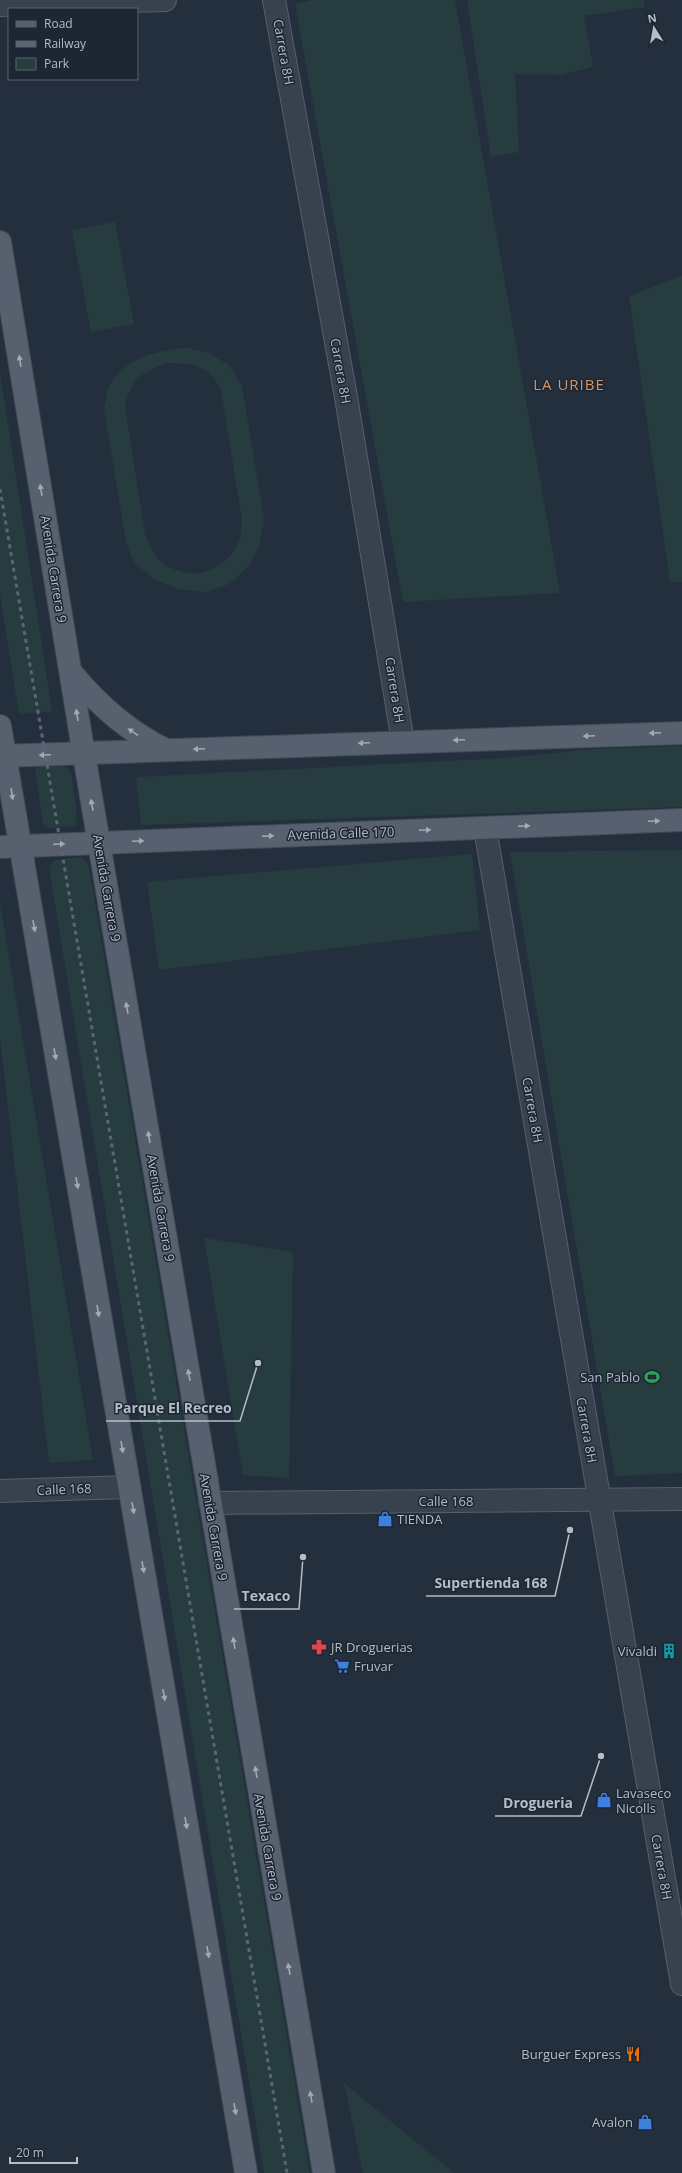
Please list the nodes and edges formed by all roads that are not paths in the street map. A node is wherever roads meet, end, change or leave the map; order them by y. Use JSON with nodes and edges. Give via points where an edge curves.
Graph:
{"nodes":[{"id":1,"x":165,"y":0,"type":"edge"},
{"id":2,"x":274,"y":0,"type":"edge"},
{"id":3,"x":0,"y":5,"type":"edge"},
{"id":4,"x":0,"y":242,"type":"edge"},
{"id":5,"x":71,"y":672,"type":"junction"},
{"id":6,"x":0,"y":726,"type":"edge"},
{"id":7,"x":682,"y":732,"type":"edge"},
{"id":8,"x":403,"y":742,"type":"junction"},
{"id":9,"x":167,"y":750,"type":"junction"},
{"id":10,"x":84,"y":753,"type":"junction"},
{"id":11,"x":2,"y":756,"type":"edge"},
{"id":12,"x":682,"y":820,"type":"edge"},
{"id":13,"x":485,"y":828,"type":"junction"},
{"id":14,"x":99,"y":843,"type":"junction"},
{"id":15,"x":10,"y":846,"type":"edge"},
{"id":16,"x":129,"y":1487,"type":"junction"},
{"id":17,"x":0,"y":1491,"type":"edge"},
{"id":18,"x":682,"y":1499,"type":"edge"},
{"id":19,"x":599,"y":1501,"type":"junction"},
{"id":20,"x":210,"y":1503,"type":"junction"},
{"id":21,"x":682,"y":1984,"type":"edge"},
{"id":22,"x":246,"y":2173,"type":"edge"},
{"id":23,"x":324,"y":2173,"type":"edge"}],
"edges":[{"from":1,"to":3,"type":"street"},
{"from":2,"to":8,"type":"street","name":"Carrera 8H","via":[[346,397]]},
{"from":5,"to":4,"type":"main road","name":"Avenida Carrera 9","one_way":true},
{"from":9,"to":5,"type":"main road","one_way":true,"via":[[135,733],[108,713]]},
{"from":10,"to":5,"type":"main road","name":"Avenida Carrera 9","one_way":true},
{"from":6,"to":11,"type":"main road"},
{"from":7,"to":8,"type":"main road","one_way":true},
{"from":8,"to":9,"type":"main road","one_way":true},
{"from":9,"to":10,"type":"main road"},
{"from":10,"to":11,"type":"main road","one_way":true},
{"from":14,"to":10,"type":"main road","name":"Avenida Carrera 9","one_way":true},
{"from":11,"to":15,"type":"main road","one_way":true},
{"from":13,"to":12,"type":"main road","name":"Avenida Calle 170","one_way":true},
{"from":14,"to":13,"type":"main road","name":"Avenida Calle 170","one_way":true},
{"from":13,"to":19,"type":"street","name":"Carrera 8H"},
{"from":15,"to":14,"type":"main road","name":"Avenida Calle 170","one_way":true},
{"from":20,"to":14,"type":"main road","name":"Avenida Carrera 9","one_way":true},
{"from":15,"to":16,"type":"main road","one_way":true},
{"from":16,"to":17,"type":"street","name":"Calle 168"},
{"from":16,"to":22,"type":"main road","one_way":true},
{"from":18,"to":19,"type":"street","name":"Calle 168"},
{"from":19,"to":20,"type":"street","name":"Calle 168"},
{"from":19,"to":21,"type":"street","name":"Carrera 8H"},
{"from":23,"to":20,"type":"main road","name":"Avenida Carrera 9","one_way":true}]}
